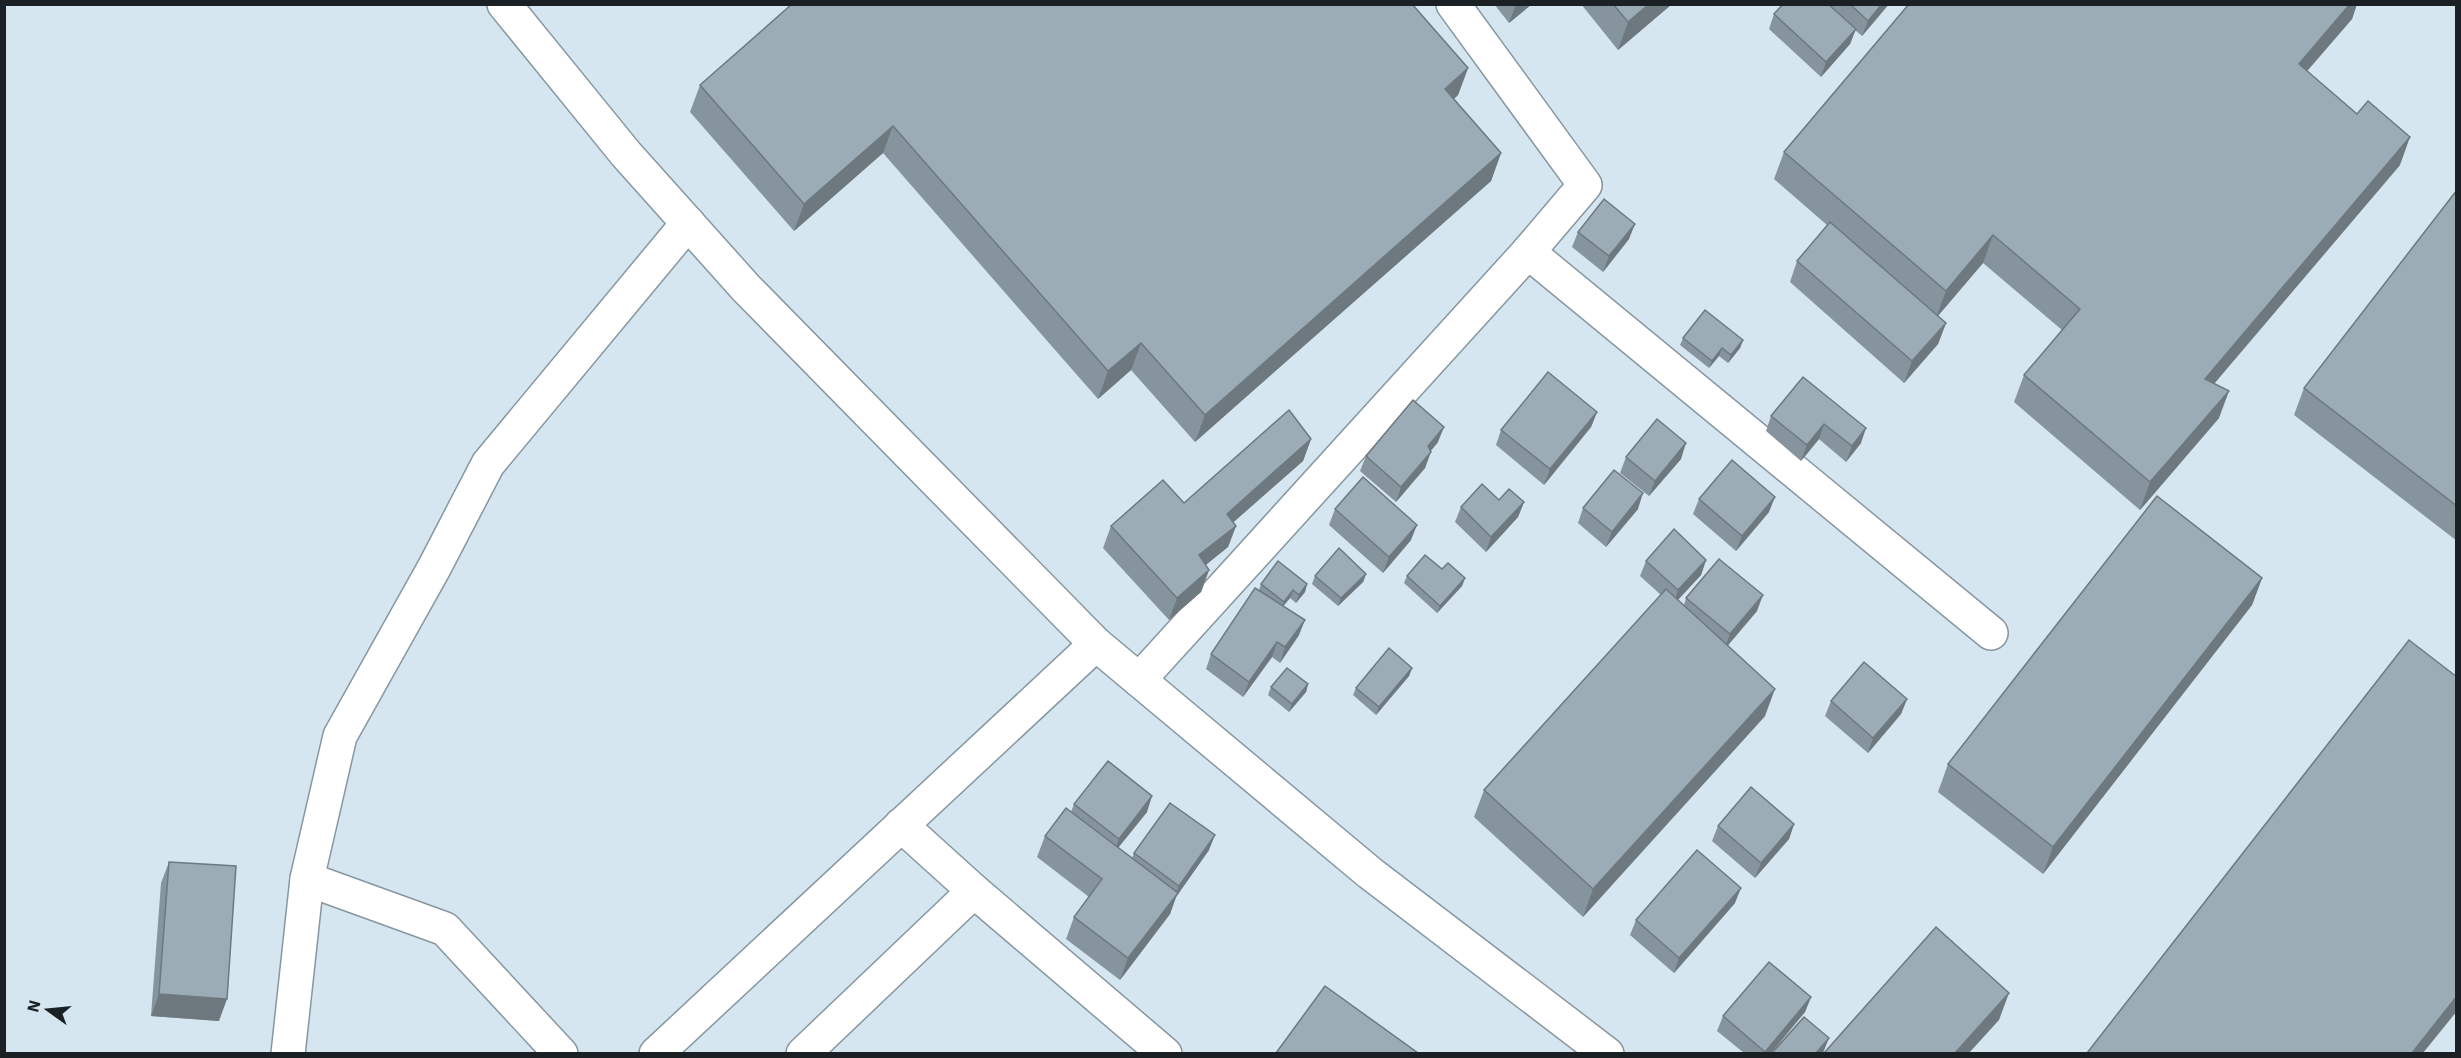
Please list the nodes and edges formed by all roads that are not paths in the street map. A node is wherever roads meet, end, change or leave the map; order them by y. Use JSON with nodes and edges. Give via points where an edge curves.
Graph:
{"nodes":[{"id":1,"x":504,"y":4,"type":"edge"},
{"id":2,"x":1453,"y":4,"type":"edge"},
{"id":3,"x":688,"y":223,"type":"junction"},
{"id":4,"x":1528,"y":252,"type":"junction"},
{"id":5,"x":1991,"y":633,"type":"dead end"},
{"id":6,"x":1096,"y":644,"type":"junction"},
{"id":7,"x":1139,"y":680,"type":"junction"},
{"id":8,"x":901,"y":825,"type":"junction"},
{"id":9,"x":307,"y":879,"type":"junction"},
{"id":10,"x":974,"y":891,"type":"junction"},
{"id":11,"x":1144,"y":1048,"type":"edge"},
{"id":12,"x":288,"y":1053,"type":"edge"},
{"id":13,"x":561,"y":1053,"type":"edge"},
{"id":14,"x":656,"y":1053,"type":"edge"},
{"id":15,"x":803,"y":1053,"type":"edge"},
{"id":16,"x":1607,"y":1053,"type":"edge"}],
"edges":[{"from":1,"to":3,"type":"street","via":[[626,154]]},
{"from":2,"to":4,"type":"street","via":[[1585,185]]},
{"from":3,"to":6,"type":"street","via":[[754,297]]},
{"from":3,"to":9,"type":"street","via":[[488,464],[340,736]]},
{"from":4,"to":5,"type":"street"},
{"from":4,"to":7,"type":"street"},
{"from":6,"to":7,"type":"street"},
{"from":6,"to":8,"type":"street"},
{"from":7,"to":16,"type":"street","via":[[1370,873]]},
{"from":8,"to":10,"type":"street"},
{"from":8,"to":14,"type":"street"},
{"from":9,"to":12,"type":"street"},
{"from":9,"to":13,"type":"street","via":[[445,929]]},
{"from":10,"to":11,"type":"street"},
{"from":10,"to":15,"type":"street"}]}
